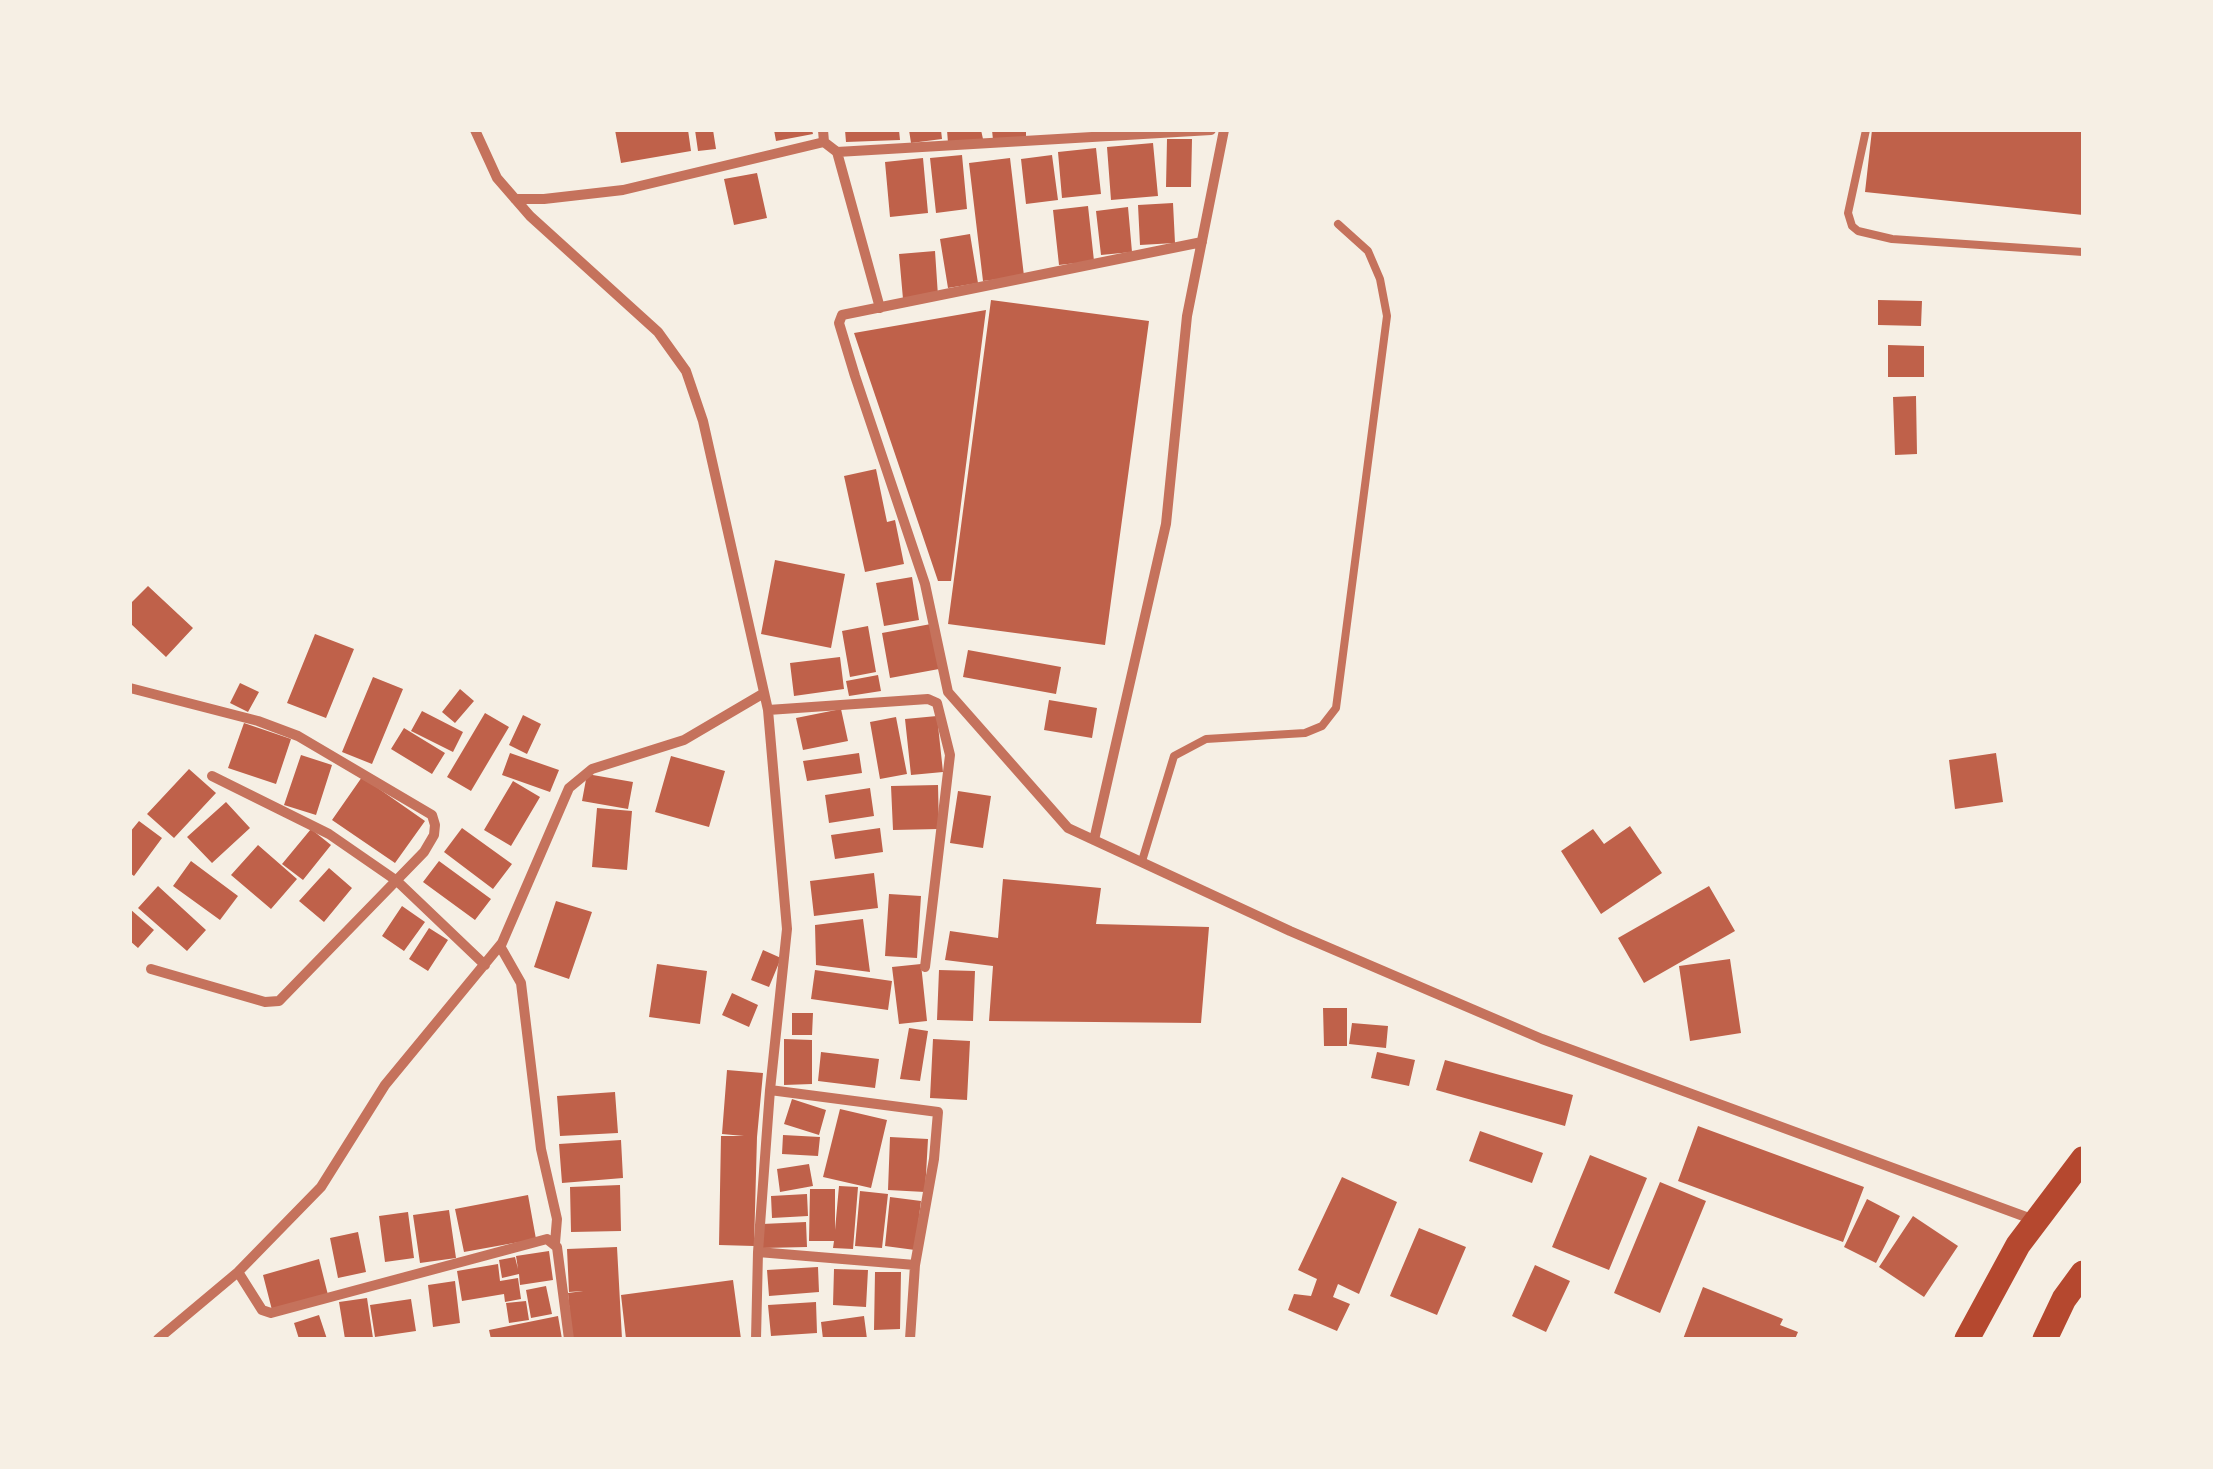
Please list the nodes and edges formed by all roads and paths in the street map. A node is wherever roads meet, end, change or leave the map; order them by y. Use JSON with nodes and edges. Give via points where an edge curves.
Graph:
{"nodes":[{"id":1,"x":475,"y":130,"type":"edge"},
{"id":2,"x":1211,"y":130,"type":"edge"},
{"id":3,"x":1224,"y":130,"type":"edge"},
{"id":4,"x":1866,"y":130,"type":"edge"},
{"id":5,"x":824,"y":136,"type":"edge"},
{"id":6,"x":837,"y":152,"type":"junction"},
{"id":7,"x":515,"y":198,"type":"junction"},
{"id":8,"x":1338,"y":224,"type":"dead end"},
{"id":9,"x":1202,"y":242,"type":"junction"},
{"id":10,"x":2083,"y":252,"type":"edge"},
{"id":11,"x":880,"y":308,"type":"junction"},
{"id":12,"x":130,"y":688,"type":"edge"},
{"id":13,"x":764,"y":693,"type":"junction"},
{"id":14,"x":768,"y":710,"type":"junction"},
{"id":15,"x":212,"y":776,"type":"dead end"},
{"id":16,"x":1094,"y":840,"type":"junction"},
{"id":17,"x":1142,"y":861,"type":"junction"},
{"id":18,"x":397,"y":881,"type":"junction"},
{"id":19,"x":500,"y":946,"type":"junction"},
{"id":20,"x":485,"y":965,"type":"junction"},
{"id":21,"x":925,"y":967,"type":"dead end"},
{"id":22,"x":151,"y":969,"type":"dead end"},
{"id":23,"x":770,"y":1090,"type":"junction"},
{"id":24,"x":2083,"y":1159,"type":"edge"},
{"id":25,"x":2037,"y":1221,"type":"junction"},
{"id":26,"x":556,"y":1247,"type":"junction"},
{"id":27,"x":758,"y":1252,"type":"junction"},
{"id":28,"x":915,"y":1265,"type":"junction"},
{"id":29,"x":238,"y":1272,"type":"junction"},
{"id":30,"x":2083,"y":1272,"type":"edge"},
{"id":31,"x":164,"y":1337,"type":"edge"},
{"id":32,"x":569,"y":1339,"type":"edge"},
{"id":33,"x":756,"y":1339,"type":"edge"},
{"id":34,"x":910,"y":1339,"type":"edge"},
{"id":35,"x":1967,"y":1339,"type":"edge"},
{"id":36,"x":2046,"y":1339,"type":"edge"}],
"edges":[{"from":1,"to":7,"type":"street","via":[[497,178]]},
{"from":2,"to":6,"type":"street"},
{"from":3,"to":9,"type":"street"},
{"from":4,"to":10,"type":"lane","via":[[1848,213],[1858,232]]},
{"from":5,"to":6,"type":"street"},
{"from":5,"to":7,"type":"street","via":[[640,187]]},
{"from":6,"to":11,"type":"street"},
{"from":7,"to":13,"type":"street","via":[[658,332],[686,371],[704,421]]},
{"from":8,"to":17,"type":"lane","via":[[1368,251],[1388,316],[1336,708],[1322,726],[1305,733],[1206,739],[1174,756]]},
{"from":9,"to":11,"type":"street"},
{"from":9,"to":16,"type":"street","via":[[1187,316],[1166,524]]},
{"from":11,"to":16,"type":"street","via":[[842,316],[840,324],[925,584],[948,692],[1068,828]]},
{"from":12,"to":18,"type":"street","via":[[298,736],[432,815],[434,835]]},
{"from":13,"to":14,"type":"street"},
{"from":13,"to":19,"type":"street","via":[[684,740],[580,777],[561,804]]},
{"from":14,"to":21,"type":"street","via":[[937,703],[950,754]]},
{"from":14,"to":23,"type":"street","via":[[787,929]]},
{"from":15,"to":18,"type":"street","via":[[329,834]]},
{"from":16,"to":17,"type":"street"},
{"from":17,"to":25,"type":"street","via":[[1542,1039]]},
{"from":18,"to":20,"type":"street"},
{"from":18,"to":22,"type":"street","via":[[279,1001]]},
{"from":19,"to":20,"type":"street"},
{"from":19,"to":26,"type":"street","via":[[521,983]]},
{"from":20,"to":29,"type":"street","via":[[384,1086],[320,1187]]},
{"from":23,"to":27,"type":"street"},
{"from":23,"to":28,"type":"street","via":[[938,1112]]},
{"from":24,"to":25,"type":"highway"},
{"from":25,"to":35,"type":"highway"},
{"from":26,"to":29,"type":"street","via":[[547,1239],[271,1313]]},
{"from":26,"to":32,"type":"street"},
{"from":27,"to":28,"type":"street"},
{"from":27,"to":33,"type":"street"},
{"from":28,"to":34,"type":"street"},
{"from":29,"to":31,"type":"street"},
{"from":30,"to":36,"type":"highway"}]}
